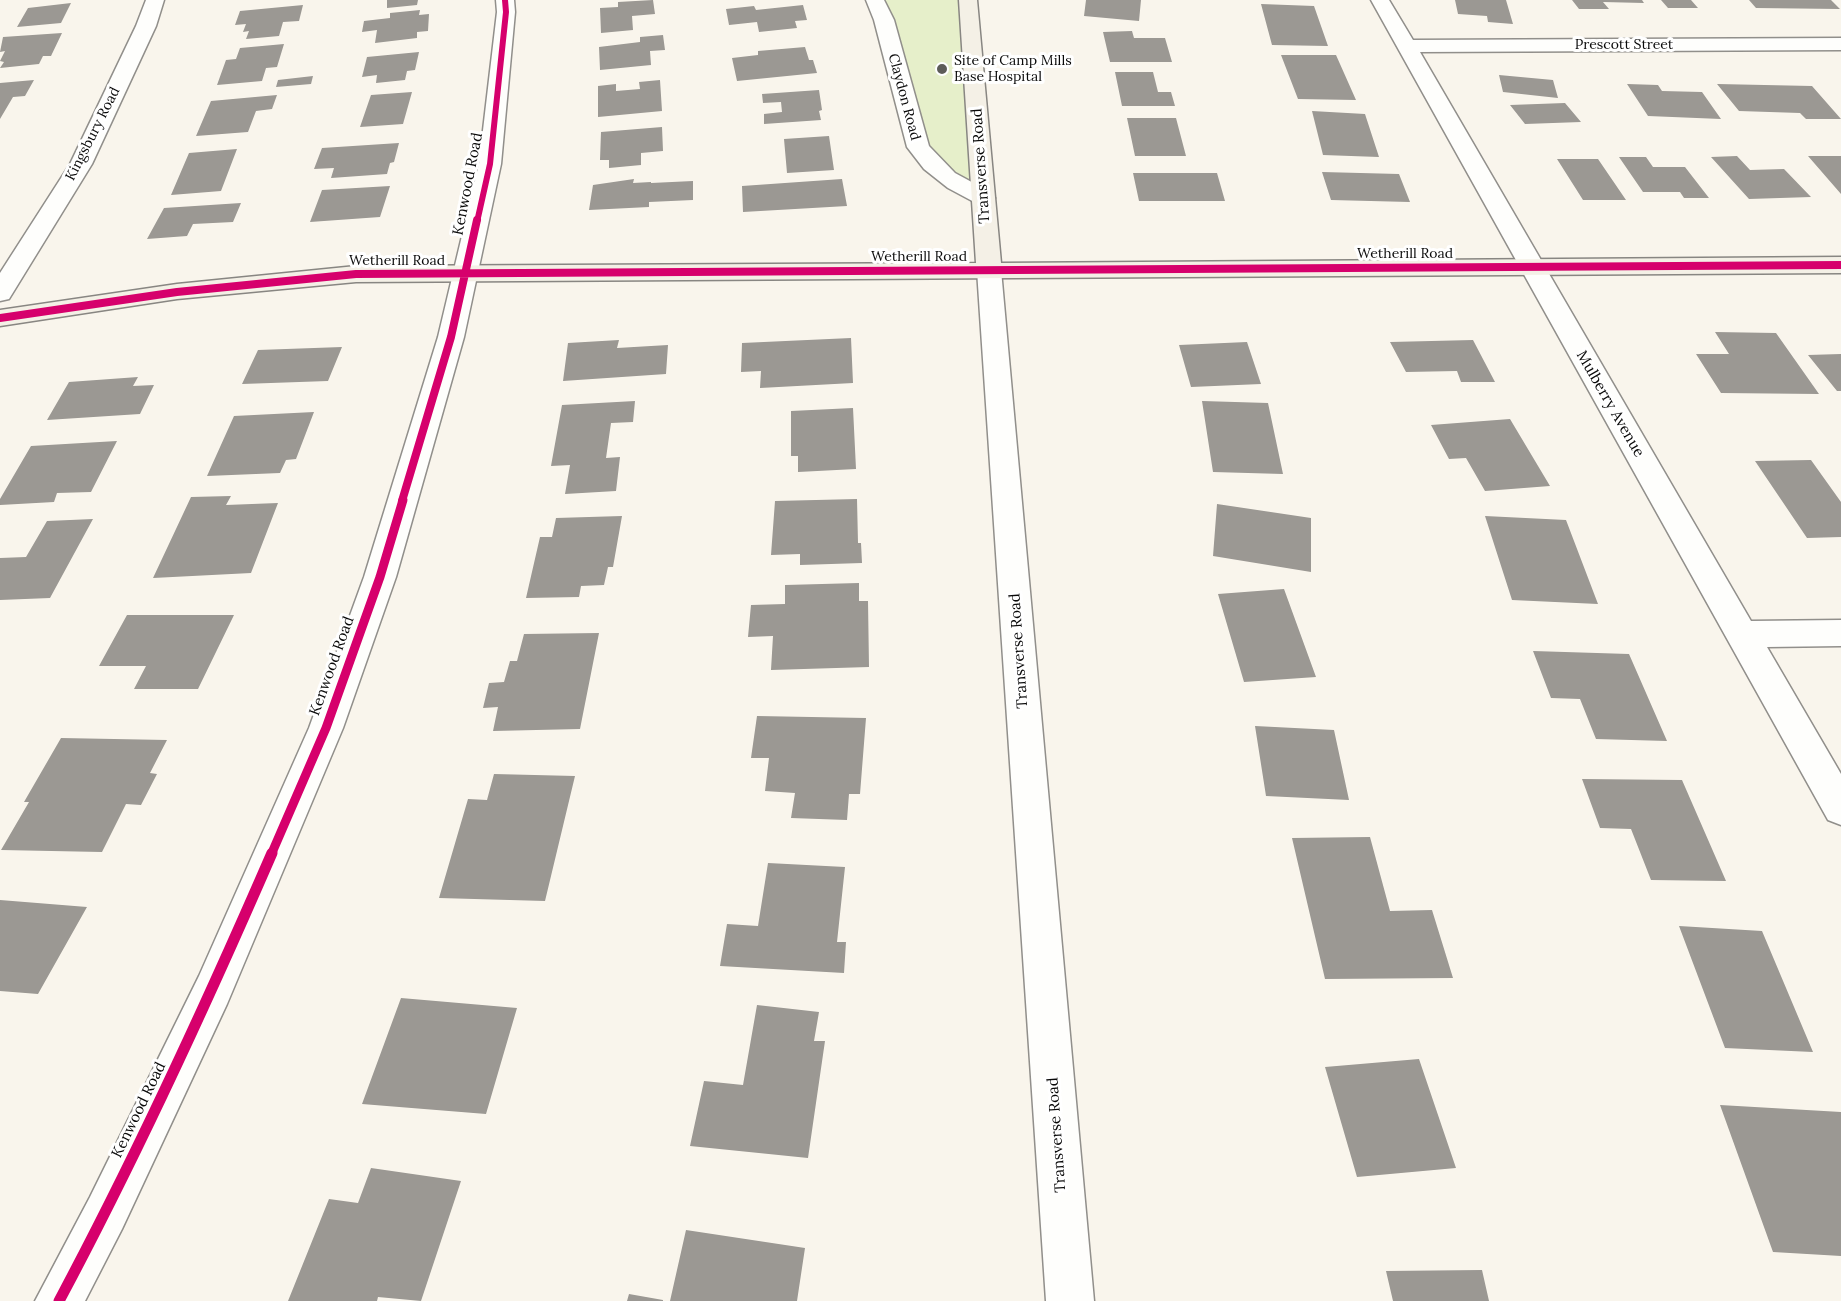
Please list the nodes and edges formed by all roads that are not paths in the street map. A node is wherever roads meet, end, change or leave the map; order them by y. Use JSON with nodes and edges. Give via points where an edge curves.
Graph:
{"nodes":[{"id":1,"x":155,"y":0,"type":"edge"},
{"id":2,"x":505,"y":0,"type":"edge"},
{"id":3,"x":875,"y":0,"type":"edge"},
{"id":4,"x":968,"y":0,"type":"edge"},
{"id":5,"x":1380,"y":0,"type":"edge"},
{"id":6,"x":1841,"y":44,"type":"edge"},
{"id":7,"x":1407,"y":46,"type":"junction"},
{"id":8,"x":984,"y":198,"type":"junction"},
{"id":9,"x":1841,"y":265,"type":"edge"},
{"id":10,"x":1532,"y":267,"type":"junction"},
{"id":11,"x":989,"y":270,"type":"junction"},
{"id":12,"x":465,"y":274,"type":"junction"},
{"id":13,"x":0,"y":293,"type":"edge"},
{"id":14,"x":0,"y":318,"type":"edge"},
{"id":15,"x":1841,"y":633,"type":"edge"},
{"id":16,"x":1741,"y":634,"type":"junction"},
{"id":17,"x":1841,"y":808,"type":"edge"},
{"id":18,"x":59,"y":1301,"type":"edge"},
{"id":19,"x":1070,"y":1301,"type":"edge"}],
"edges":[{"from":1,"to":13,"type":"street","name":"Kingsbury Road","via":[[81,164]]},
{"from":2,"to":12,"type":"street","name":"Kenwood Road","via":[[490,164]]},
{"from":3,"to":8,"type":"street","name":"Claydon Road","via":[[884,20],[918,147],[930,165]]},
{"from":4,"to":8,"type":"street","name":"Transverse Road"},
{"from":5,"to":7,"type":"street","name":"Mulberry Avenue"},
{"from":6,"to":7,"type":"street","name":"Prescott Street"},
{"from":7,"to":10,"type":"street","name":"Mulberry Avenue"},
{"from":8,"to":11,"type":"street","name":"Transverse Road"},
{"from":9,"to":10,"type":"street","name":"Wetherill Road"},
{"from":10,"to":11,"type":"street","name":"Wetherill Road"},
{"from":10,"to":16,"type":"street","name":"Mulberry Avenue"},
{"from":11,"to":12,"type":"street","name":"Wetherill Road"},
{"from":11,"to":19,"type":"street","name":"Transverse Road"},
{"from":12,"to":14,"type":"street","name":"Wetherill Road","via":[[356,274],[233,283]]},
{"from":12,"to":18,"type":"street","name":"Kenwood Road","via":[[451,337],[380,578],[326,728],[213,990],[106,1213]]},
{"from":15,"to":16,"type":"street"},
{"from":16,"to":17,"type":"street","name":"Mulberry Avenue"}]}
